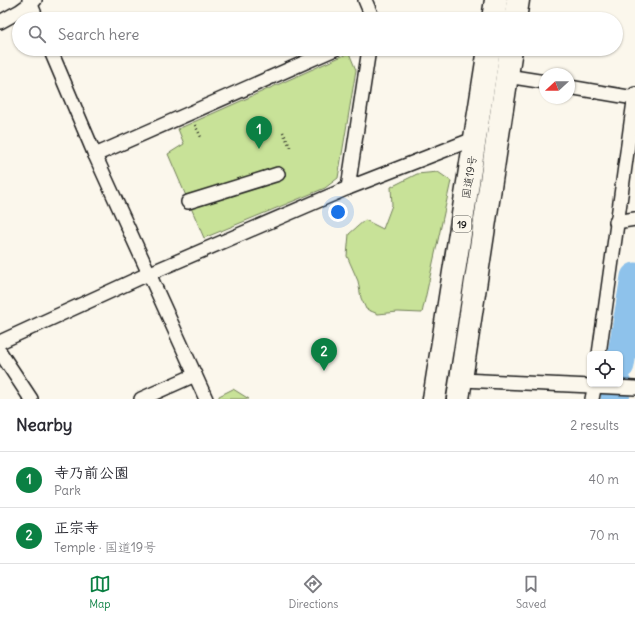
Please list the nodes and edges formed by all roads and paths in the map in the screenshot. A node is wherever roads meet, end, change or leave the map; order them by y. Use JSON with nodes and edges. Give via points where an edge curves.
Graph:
{"nodes":[{"id":1,"x":365,"y":0,"type":"edge"},
{"id":2,"x":496,"y":0,"type":"edge"},
{"id":3,"x":518,"y":0,"type":"edge"},
{"id":4,"x":32,"y":1,"type":"edge"},
{"id":5,"x":18,"y":12,"type":"edge"},
{"id":6,"x":35,"y":12,"type":"edge"},
{"id":7,"x":370,"y":12,"type":"edge"},
{"id":8,"x":494,"y":12,"type":"edge"},
{"id":9,"x":516,"y":12,"type":"edge"},
{"id":10,"x":12,"y":15,"type":"edge"},
{"id":11,"x":0,"y":22,"type":"edge"},
{"id":12,"x":53,"y":56,"type":"edge"},
{"id":13,"x":319,"y":56,"type":"edge"},
{"id":14,"x":368,"y":56,"type":"edge"},
{"id":15,"x":488,"y":56,"type":"edge"},
{"id":16,"x":510,"y":56,"type":"edge"},
{"id":17,"x":507,"y":76,"type":"junction"},
{"id":18,"x":539,"y":81,"type":"edge"},
{"id":19,"x":575,"y":88,"type":"edge"},
{"id":20,"x":635,"y":94,"type":"edge"},
{"id":21,"x":634,"y":98,"type":"edge"},
{"id":22,"x":283,"y":132,"type":"dead end"},
{"id":23,"x":476,"y":138,"type":"junction"},
{"id":24,"x":291,"y":149,"type":"dead end"},
{"id":25,"x":95,"y":155,"type":"junction"},
{"id":26,"x":278,"y":174,"type":"dead end"},
{"id":27,"x":348,"y":188,"type":"junction"},
{"id":28,"x":188,"y":202,"type":"dead end"},
{"id":29,"x":635,"y":219,"type":"edge"},
{"id":30,"x":616,"y":222,"type":"junction"},
{"id":31,"x":148,"y":274,"type":"junction"},
{"id":32,"x":0,"y":342,"type":"edge"},
{"id":33,"x":599,"y":351,"type":"edge"},
{"id":34,"x":0,"y":352,"type":"edge"},
{"id":35,"x":195,"y":375,"type":"junction"},
{"id":36,"x":587,"y":385,"type":"edge"},
{"id":37,"x":594,"y":387,"type":"edge"},
{"id":38,"x":621,"y":387,"type":"edge"},
{"id":39,"x":635,"y":388,"type":"edge"},
{"id":40,"x":460,"y":389,"type":"edge"},
{"id":41,"x":31,"y":399,"type":"edge"},
{"id":42,"x":142,"y":399,"type":"edge"},
{"id":43,"x":206,"y":399,"type":"edge"},
{"id":44,"x":434,"y":399,"type":"edge"},
{"id":45,"x":592,"y":399,"type":"edge"}],
"edges":[{"from":1,"to":7,"type":"street"},
{"from":2,"to":8,"type":"highway"},
{"from":3,"to":9,"type":"highway"},
{"from":4,"to":5,"type":"street"},
{"from":4,"to":6,"type":"street"},
{"from":10,"to":11,"type":"street"},
{"from":12,"to":25,"type":"street"},
{"from":13,"to":25,"type":"street"},
{"from":14,"to":27,"type":"street"},
{"from":15,"to":23,"type":"highway","name":"国道19号","number":"19"},
{"from":16,"to":17,"type":"highway","name":"国道19号","number":"19"},
{"from":17,"to":18,"type":"street"},
{"from":17,"to":40,"type":"highway","name":"国道19号","number":"19"},
{"from":19,"to":21,"type":"street"},
{"from":20,"to":21,"type":"street"},
{"from":21,"to":30,"type":"street"},
{"from":22,"to":24,"type":"path"},
{"from":23,"to":27,"type":"street"},
{"from":23,"to":44,"type":"highway","name":"国道19号","number":"19"},
{"from":25,"to":31,"type":"street"},
{"from":26,"to":28,"type":"street"},
{"from":27,"to":31,"type":"street"},
{"from":29,"to":30,"type":"street"},
{"from":30,"to":33,"type":"street"},
{"from":31,"to":32,"type":"street"},
{"from":31,"to":35,"type":"street"},
{"from":34,"to":41,"type":"street"},
{"from":35,"to":42,"type":"street"},
{"from":35,"to":43,"type":"street"},
{"from":36,"to":40,"type":"street"},
{"from":37,"to":45,"type":"street"},
{"from":38,"to":39,"type":"street"}]}
